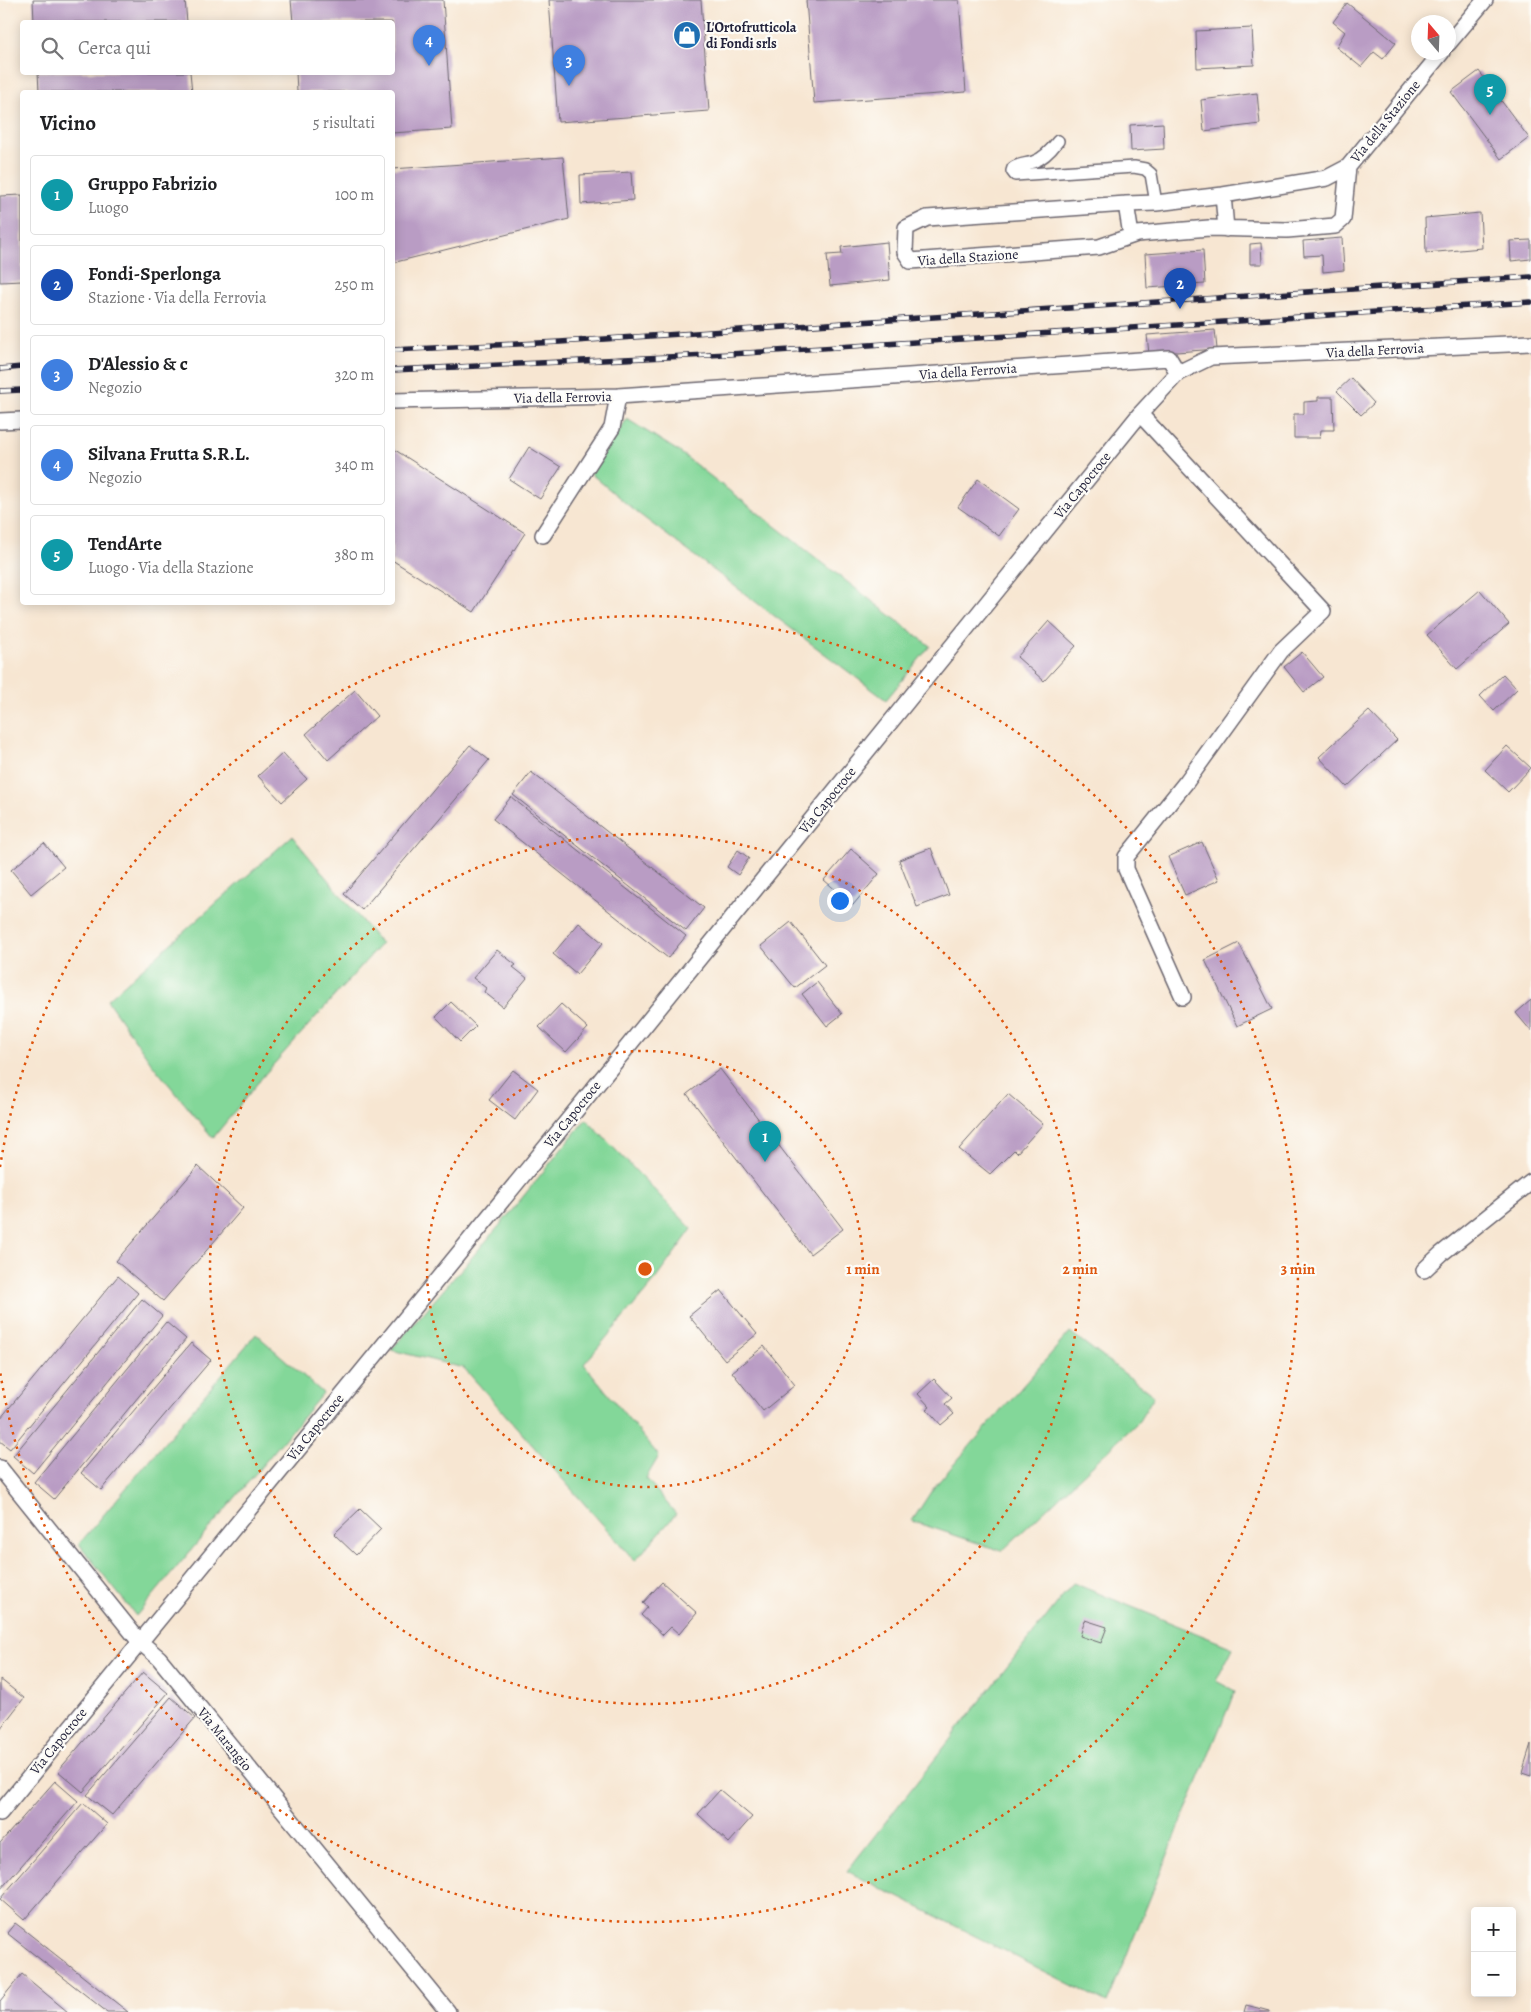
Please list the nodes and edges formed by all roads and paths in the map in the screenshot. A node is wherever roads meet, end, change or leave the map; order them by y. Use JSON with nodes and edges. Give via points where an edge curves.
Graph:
{"nodes":[{"id":1,"x":1485,"y":0,"type":"edge"},
{"id":2,"x":1456,"y":34,"type":"edge"},
{"id":3,"x":1435,"y":60,"type":"edge"},
{"id":4,"x":1058,"y":141,"type":"dead end"},
{"id":5,"x":1348,"y":167,"type":"junction"},
{"id":6,"x":1223,"y":195,"type":"junction"},
{"id":7,"x":1156,"y":203,"type":"junction"},
{"id":8,"x":1126,"y":204,"type":"junction"},
{"id":9,"x":1226,"y":229,"type":"junction"},
{"id":10,"x":1131,"y":235,"type":"junction"},
{"id":11,"x":1531,"y":343,"type":"edge"},
{"id":12,"x":1178,"y":373,"type":"junction"},
{"id":13,"x":618,"y":396,"type":"junction"},
{"id":14,"x":395,"y":401,"type":"edge"},
{"id":15,"x":1140,"y":414,"type":"junction"},
{"id":16,"x":20,"y":420,"type":"edge"},
{"id":17,"x":0,"y":421,"type":"edge"},
{"id":18,"x":543,"y":535,"type":"dead end"},
{"id":19,"x":1183,"y":997,"type":"dead end"},
{"id":20,"x":1531,"y":1182,"type":"edge"},
{"id":21,"x":1424,"y":1270,"type":"dead end"},
{"id":22,"x":0,"y":1468,"type":"edge"},
{"id":23,"x":139,"y":1641,"type":"junction"},
{"id":24,"x":0,"y":1813,"type":"edge"},
{"id":25,"x":448,"y":2012,"type":"edge"}],
"edges":[{"from":1,"to":2,"type":"street"},
{"from":3,"to":5,"type":"street","name":"Via della Stazione"},
{"from":4,"to":7,"type":"street","via":[[1036,162],[1017,166],[1012,171],[1015,175],[1144,169],[1151,174]]},
{"from":5,"to":6,"type":"street","name":"Via della Stazione","via":[[1327,178]]},
{"from":5,"to":9,"type":"street","name":"Via della Stazione","via":[[1343,219],[1335,226],[1287,230]]},
{"from":6,"to":7,"type":"street","name":"Via della Stazione"},
{"from":6,"to":9,"type":"street"},
{"from":7,"to":8,"type":"street","name":"Via della Stazione"},
{"from":8,"to":10,"type":"street"},
{"from":8,"to":10,"type":"street","name":"Via della Stazione","via":[[927,218],[906,228],[905,252],[911,261],[1070,250],[1099,247]]},
{"from":9,"to":10,"type":"street","name":"Via della Stazione"},
{"from":11,"to":12,"type":"street","name":"Via della Ferrovia","via":[[1211,358]]},
{"from":12,"to":13,"type":"street","name":"Via della Ferrovia","via":[[1169,358]]},
{"from":12,"to":15,"type":"street","name":"Via Capocroce"},
{"from":13,"to":14,"type":"street","name":"Via della Ferrovia"},
{"from":13,"to":18,"type":"street","via":[[612,428]]},
{"from":15,"to":19,"type":"street","via":[[1323,611],[1281,651],[1187,781],[1126,857],[1126,870]]},
{"from":15,"to":23,"type":"street","name":"Via Capocroce","via":[[588,1095]]},
{"from":16,"to":17,"type":"street"},
{"from":20,"to":21,"type":"street"},
{"from":22,"to":23,"type":"street","name":"Via Marangio"},
{"from":23,"to":24,"type":"street","name":"Via Capocroce"},
{"from":23,"to":25,"type":"street","name":"Via Marangio","via":[[158,1658]]}]}
